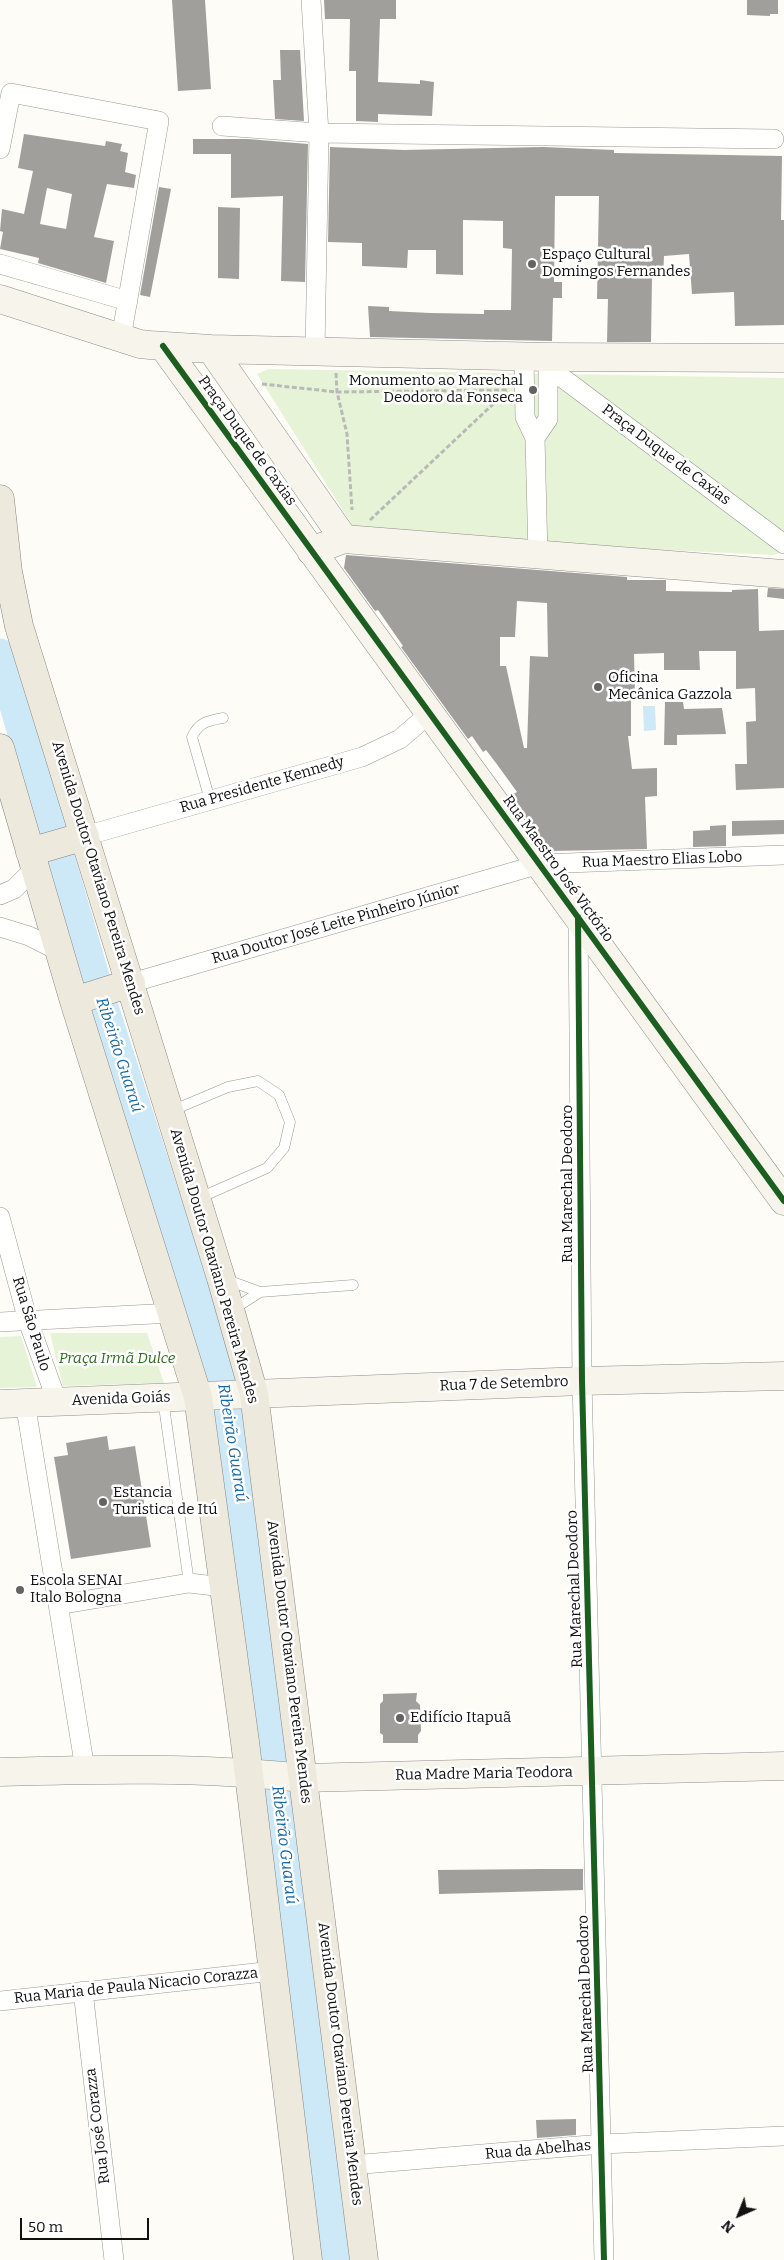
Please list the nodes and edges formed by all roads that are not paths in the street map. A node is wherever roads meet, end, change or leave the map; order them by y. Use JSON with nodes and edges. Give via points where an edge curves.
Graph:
{"nodes":[{"id":1,"x":311,"y":0,"type":"edge"},
{"id":2,"x":222,"y":126,"type":"dead end"},
{"id":3,"x":319,"y":133,"type":"junction"},
{"id":4,"x":774,"y":139,"type":"dead end"},
{"id":5,"x":0,"y":149,"type":"edge"},
{"id":6,"x":0,"y":264,"type":"edge"},
{"id":7,"x":0,"y":299,"type":"edge"},
{"id":8,"x":128,"y":301,"type":"junction"},
{"id":9,"x":121,"y":338,"type":"junction"},
{"id":10,"x":163,"y":346,"type":"junction"},
{"id":11,"x":211,"y":349,"type":"junction"},
{"id":12,"x":325,"y":352,"type":"junction"},
{"id":13,"x":784,"y":358,"type":"edge"},
{"id":14,"x":536,"y":361,"type":"junction"},
{"id":15,"x":0,"y":499,"type":"edge"},
{"id":16,"x":351,"y":532,"type":"junction"},
{"id":17,"x":784,"y":544,"type":"edge"},
{"id":18,"x":312,"y":551,"type":"junction"},
{"id":19,"x":538,"y":556,"type":"junction"},
{"id":20,"x":784,"y":574,"type":"edge"},
{"id":21,"x":429,"y":714,"type":"junction"},
{"id":22,"x":223,"y":718,"type":"dead end"},
{"id":23,"x":0,"y":748,"type":"edge"},
{"id":24,"x":210,"y":800,"type":"junction"},
{"id":25,"x":52,"y":849,"type":"junction"},
{"id":26,"x":784,"y":856,"type":"edge"},
{"id":27,"x":540,"y":864,"type":"junction"},
{"id":28,"x":0,"y":895,"type":"edge"},
{"id":29,"x":578,"y":917,"type":"junction"},
{"id":30,"x":0,"y":927,"type":"edge"},
{"id":31,"x":59,"y":951,"type":"junction"},
{"id":32,"x":123,"y":986,"type":"junction"},
{"id":33,"x":81,"y":999,"type":"junction"},
{"id":34,"x":169,"y":1112,"type":"junction"},
{"id":35,"x":196,"y":1199,"type":"junction"},
{"id":36,"x":784,"y":1201,"type":"edge"},
{"id":37,"x":0,"y":1217,"type":"edge"},
{"id":38,"x":221,"y":1278,"type":"junction"},
{"id":39,"x":353,"y":1285,"type":"dead end"},
{"id":40,"x":260,"y":1292,"type":"junction"},
{"id":41,"x":231,"y":1310,"type":"junction"},
{"id":42,"x":172,"y":1314,"type":"junction"},
{"id":43,"x":28,"y":1321,"type":"junction"},
{"id":44,"x":0,"y":1322,"type":"edge"},
{"id":45,"x":784,"y":1376,"type":"edge"},
{"id":46,"x":582,"y":1381,"type":"junction"},
{"id":47,"x":227,"y":1396,"type":"junction"},
{"id":48,"x":163,"y":1398,"type":"junction"},
{"id":49,"x":56,"y":1401,"type":"junction"},
{"id":50,"x":13,"y":1403,"type":"edge"},
{"id":51,"x":189,"y":1584,"type":"junction"},
{"id":52,"x":224,"y":1587,"type":"junction"},
{"id":53,"x":58,"y":1605,"type":"junction"},
{"id":54,"x":784,"y":1766,"type":"edge"},
{"id":55,"x":85,"y":1769,"type":"junction"},
{"id":56,"x":592,"y":1771,"type":"junction"},
{"id":57,"x":0,"y":1772,"type":"edge"},
{"id":58,"x":254,"y":1772,"type":"junction"},
{"id":59,"x":298,"y":1777,"type":"junction"},
{"id":60,"x":273,"y":1971,"type":"junction"},
{"id":61,"x":83,"y":1991,"type":"junction"},
{"id":62,"x":0,"y":2001,"type":"edge"},
{"id":63,"x":784,"y":2136,"type":"edge"},
{"id":64,"x":602,"y":2144,"type":"junction"},
{"id":65,"x":352,"y":2165,"type":"junction"},
{"id":66,"x":114,"y":2260,"type":"edge"},
{"id":67,"x":308,"y":2260,"type":"edge"},
{"id":68,"x":364,"y":2260,"type":"edge"},
{"id":69,"x":604,"y":2260,"type":"edge"}],
"edges":[{"from":1,"to":3,"type":"street"},
{"from":2,"to":3,"type":"street"},
{"from":3,"to":4,"type":"street"},
{"from":3,"to":12,"type":"street"},
{"from":5,"to":8,"type":"street","via":[[11,93],[159,121]]},
{"from":6,"to":8,"type":"street"},
{"from":7,"to":9,"type":"street"},
{"from":8,"to":9,"type":"street"},
{"from":9,"to":10,"type":"street"},
{"from":10,"to":11,"type":"street"},
{"from":10,"to":18,"type":"street","name":"Praça Duque de Caxias"},
{"from":11,"to":12,"type":"street"},
{"from":11,"to":16,"type":"street","name":"Praça Duque de Caxias"},
{"from":12,"to":14,"type":"street"},
{"from":13,"to":14,"type":"street"},
{"from":14,"to":17,"type":"street","name":"Praça Duque de Caxias"},
{"from":14,"to":19,"type":"street","via":[[525,417],[536,438]]},
{"from":15,"to":25,"type":"main road","name":"Avenida Doutor Otaviano Pereira Mendes","via":[[8,572],[20,626]]},
{"from":16,"to":18,"type":"street"},
{"from":16,"to":19,"type":"street"},
{"from":18,"to":21,"type":"street","name":"Rua Maestro José Victório"},
{"from":19,"to":20,"type":"street"},
{"from":21,"to":24,"type":"street","name":"Rua Presidente Kennedy","via":[[400,739],[362,756]]},
{"from":21,"to":27,"type":"street","name":"Rua Maestro José Victório"},
{"from":22,"to":24,"type":"lane","via":[[204,722],[192,737]]},
{"from":23,"to":25,"type":"main road","name":"Avenida Doutor Otaviano Pereira Mendes"},
{"from":24,"to":25,"type":"street","name":"Rua Presidente Kennedy"},
{"from":25,"to":28,"type":"street","via":[[14,889]]},
{"from":25,"to":31,"type":"main road","name":"Avenida Doutor Otaviano Pereira Mendes"},
{"from":25,"to":32,"type":"main road","name":"Avenida Doutor Otaviano Pereira Mendes"},
{"from":26,"to":27,"type":"street","name":"Rua Maestro Elias Lobo"},
{"from":27,"to":29,"type":"street","name":"Rua Maestro José Victório"},
{"from":27,"to":32,"type":"street","name":"Rua Doutor José Leite Pinheiro Júnior"},
{"from":29,"to":36,"type":"street","name":"Rua Maestro José Victório"},
{"from":29,"to":46,"type":"street","name":"Rua Marechal Deodoro"},
{"from":30,"to":31,"type":"street","via":[[29,936]]},
{"from":31,"to":33,"type":"main road","name":"Avenida Doutor Otaviano Pereira Mendes"},
{"from":32,"to":33,"type":"main road"},
{"from":32,"to":34,"type":"main road","name":"Avenida Doutor Otaviano Pereira Mendes"},
{"from":33,"to":42,"type":"main road","name":"Avenida Doutor Otaviano Pereira Mendes"},
{"from":34,"to":35,"type":"main road","name":"Avenida Doutor Otaviano Pereira Mendes"},
{"from":34,"to":35,"type":"lane","via":[[228,1087],[258,1081],[278,1095],[290,1122],[284,1148],[267,1168]]},
{"from":35,"to":38,"type":"main road","name":"Avenida Doutor Otaviano Pereira Mendes"},
{"from":37,"to":43,"type":"street","name":"Rua São Paulo"},
{"from":38,"to":40,"type":"lane"},
{"from":38,"to":41,"type":"main road","name":"Avenida Doutor Otaviano Pereira Mendes"},
{"from":39,"to":40,"type":"lane"},
{"from":40,"to":41,"type":"lane"},
{"from":41,"to":47,"type":"main road","name":"Avenida Doutor Otaviano Pereira Mendes"},
{"from":42,"to":43,"type":"street"},
{"from":42,"to":47,"type":"main road","name":"Avenida Doutor Otaviano Pereira Mendes"},
{"from":43,"to":44,"type":"street"},
{"from":43,"to":49,"type":"street","name":"Rua São Paulo"},
{"from":45,"to":46,"type":"street","name":"Rua 7 de Setembro"},
{"from":46,"to":47,"type":"street","name":"Rua 7 de Setembro"},
{"from":46,"to":56,"type":"street","name":"Rua Marechal Deodoro"},
{"from":47,"to":48,"type":"street","name":"Avenida Goiás"},
{"from":47,"to":52,"type":"main road","name":"Avenida Doutor Otaviano Pereira Mendes"},
{"from":47,"to":59,"type":"main road","name":"Avenida Doutor Otaviano Pereira Mendes"},
{"from":48,"to":49,"type":"street","name":"Avenida Goiás"},
{"from":48,"to":51,"type":"lane"},
{"from":49,"to":50,"type":"street","name":"Avenida Goiás"},
{"from":50,"to":53,"type":"street"},
{"from":51,"to":52,"type":"street"},
{"from":51,"to":53,"type":"street"},
{"from":52,"to":58,"type":"main road","name":"Avenida Doutor Otaviano Pereira Mendes"},
{"from":53,"to":55,"type":"street"},
{"from":54,"to":56,"type":"street","name":"Rua Madre Maria Teodora"},
{"from":55,"to":57,"type":"street"},
{"from":55,"to":58,"type":"street"},
{"from":56,"to":59,"type":"street","name":"Rua Madre Maria Teodora"},
{"from":56,"to":64,"type":"street","name":"Rua Marechal Deodoro"},
{"from":58,"to":59,"type":"street","name":"Rua Madre Maria Teodora"},
{"from":58,"to":60,"type":"main road","name":"Avenida Doutor Otaviano Pereira Mendes"},
{"from":59,"to":65,"type":"main road","name":"Avenida Doutor Otaviano Pereira Mendes"},
{"from":60,"to":61,"type":"street","name":"Rua Maria de Paula Nicacio Corazza"},
{"from":60,"to":67,"type":"main road","name":"Avenida Doutor Otaviano Pereira Mendes"},
{"from":61,"to":62,"type":"street","name":"Rua Maria de Paula Nicacio Corazza"},
{"from":61,"to":66,"type":"street","name":"Rua José Corazza"},
{"from":63,"to":64,"type":"street","name":"Rua da Abelhas"},
{"from":64,"to":65,"type":"street","name":"Rua da Abelhas"},
{"from":64,"to":69,"type":"street","name":"Rua Marechal Deodoro"},
{"from":65,"to":68,"type":"main road","name":"Avenida Doutor Otaviano Pereira Mendes"}]}
